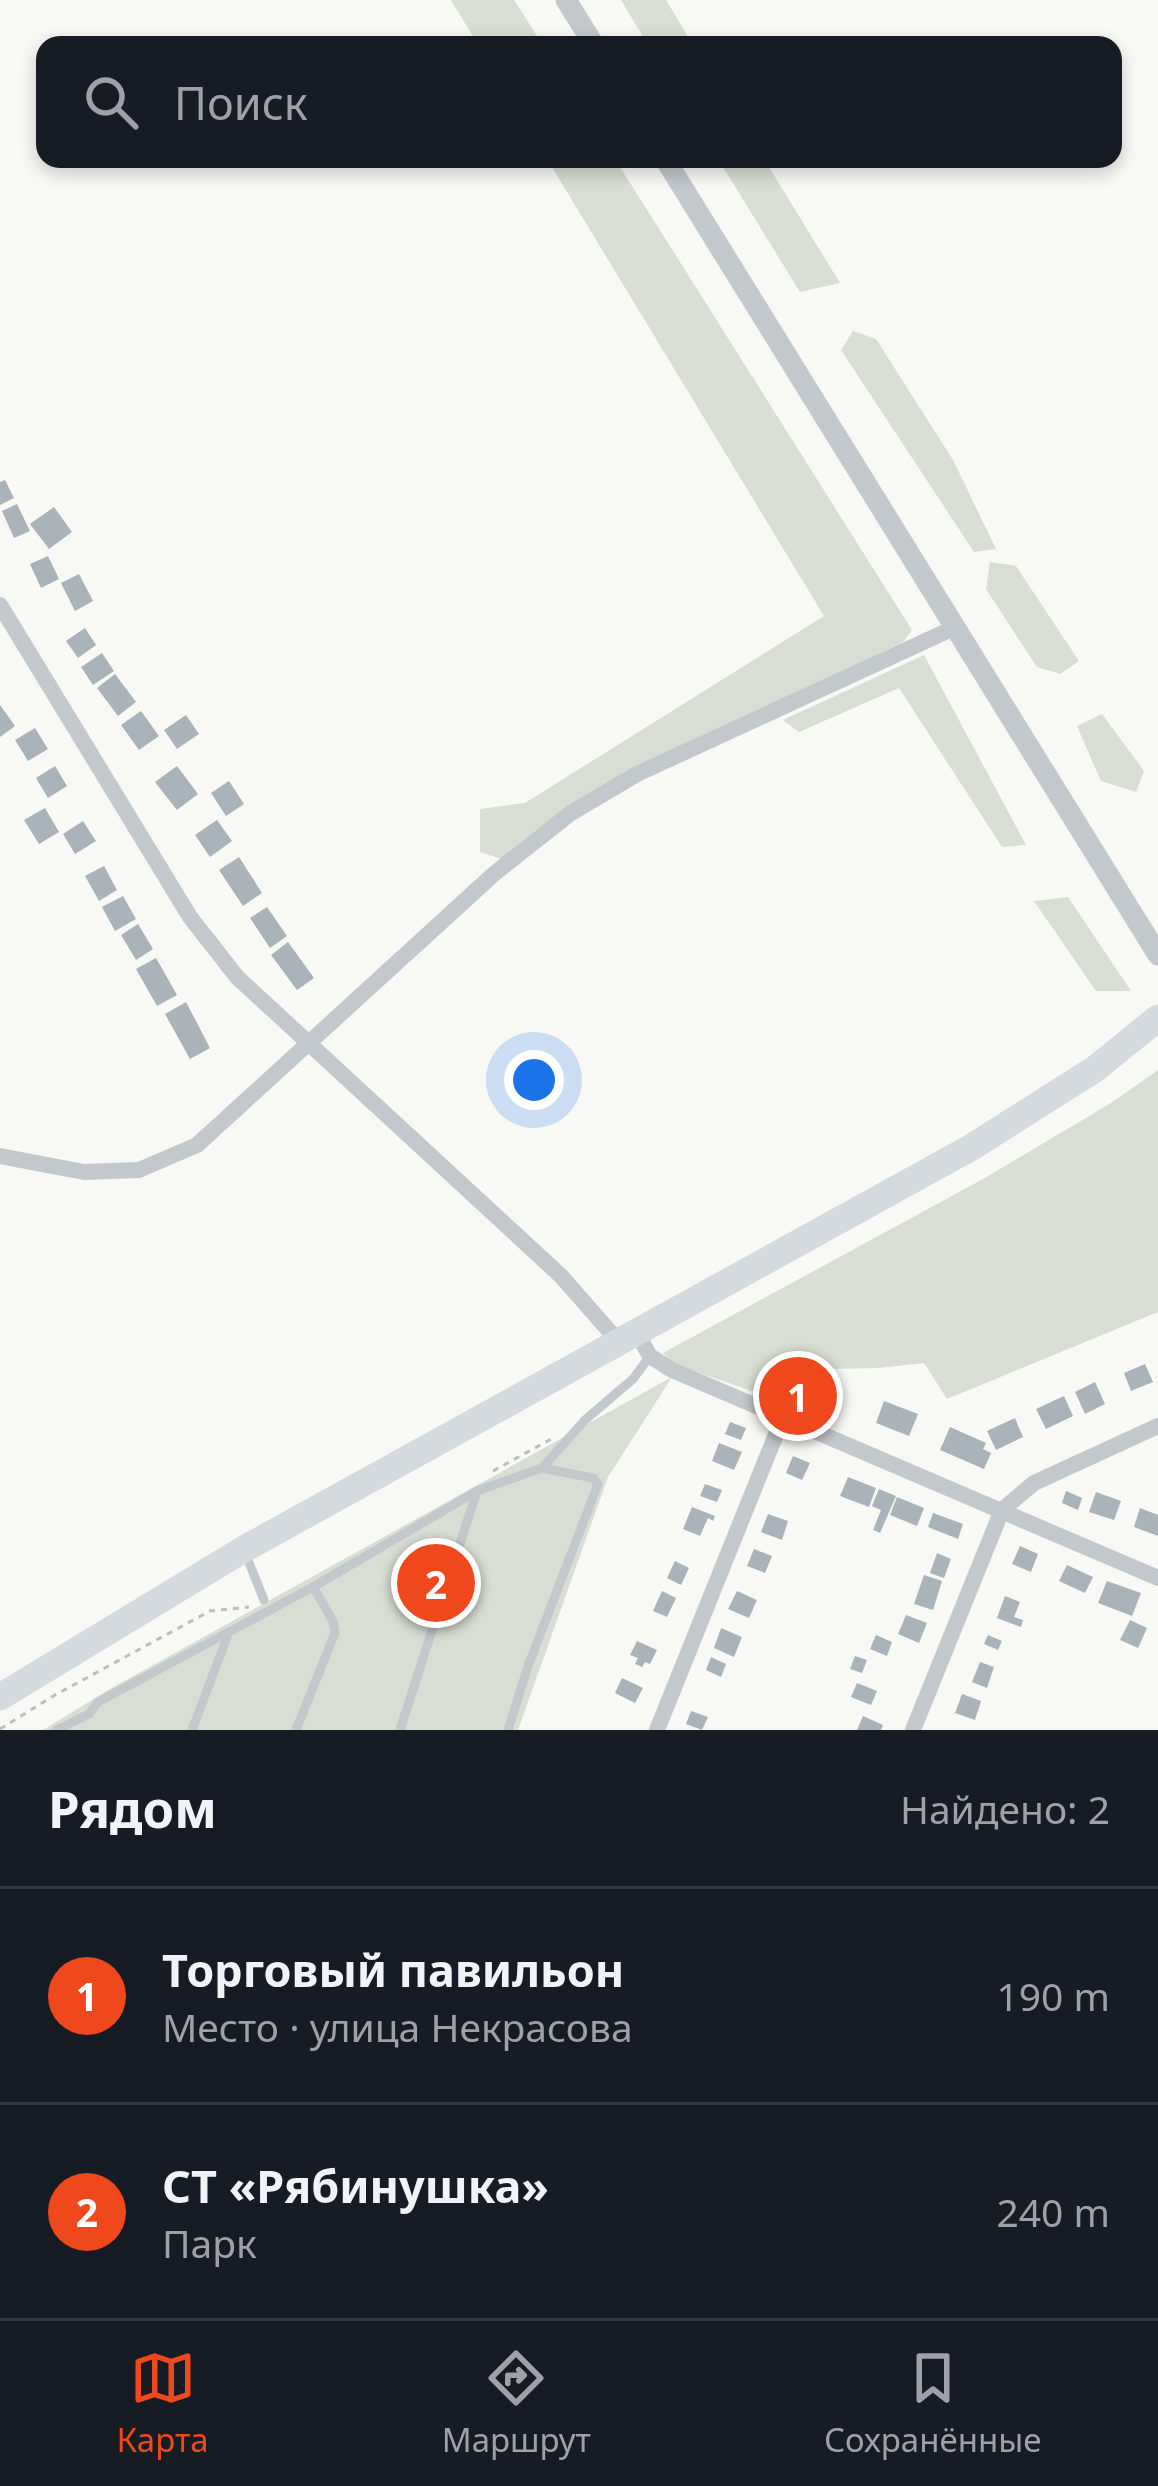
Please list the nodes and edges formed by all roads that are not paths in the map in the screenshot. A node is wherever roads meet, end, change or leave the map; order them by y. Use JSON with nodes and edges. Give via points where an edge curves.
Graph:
{"nodes":[{"id":1,"x":566,"y":0,"type":"edge"},
{"id":2,"x":588,"y":36,"type":"edge"},
{"id":3,"x":671,"y":168,"type":"edge"},
{"id":4,"x":0,"y":605,"type":"edge"},
{"id":5,"x":956,"y":627,"type":"junction"},
{"id":6,"x":1158,"y":955,"type":"edge"},
{"id":7,"x":1158,"y":1018,"type":"edge"},
{"id":8,"x":308,"y":1042,"type":"junction"},
{"id":9,"x":0,"y":1156,"type":"edge"},
{"id":10,"x":635,"y":1343,"type":"junction"},
{"id":11,"x":782,"y":1417,"type":"junction"},
{"id":12,"x":1158,"y":1426,"type":"edge"},
{"id":13,"x":542,"y":1468,"type":"junction"},
{"id":14,"x":477,"y":1491,"type":"junction"},
{"id":15,"x":1002,"y":1510,"type":"junction"},
{"id":16,"x":244,"y":1549,"type":"junction"},
{"id":17,"x":1158,"y":1578,"type":"edge"},
{"id":18,"x":313,"y":1587,"type":"junction"},
{"id":19,"x":264,"y":1600,"type":"road end"},
{"id":20,"x":229,"y":1632,"type":"junction"},
{"id":21,"x":0,"y":1696,"type":"edge"},
{"id":22,"x":89,"y":1714,"type":"junction"},
{"id":23,"x":57,"y":1730,"type":"edge"},
{"id":24,"x":84,"y":1730,"type":"edge"},
{"id":25,"x":192,"y":1730,"type":"edge"},
{"id":26,"x":296,"y":1730,"type":"edge"},
{"id":27,"x":400,"y":1730,"type":"edge"},
{"id":28,"x":508,"y":1730,"type":"edge"},
{"id":29,"x":657,"y":1730,"type":"edge"},
{"id":30,"x":913,"y":1730,"type":"edge"}],
"edges":[{"from":1,"to":2,"type":"street"},
{"from":3,"to":5,"type":"street"},
{"from":4,"to":8,"type":"street","via":[[190,917],[237,977]]},
{"from":5,"to":6,"type":"street"},
{"from":5,"to":8,"type":"street","via":[[637,774],[571,813]]},
{"from":7,"to":10,"type":"main road","via":[[1007,1126]]},
{"from":8,"to":9,"type":"street","via":[[196,1145],[139,1170],[84,1172]]},
{"from":8,"to":10,"type":"street"},
{"from":10,"to":11,"type":"street","via":[[672,1370]]},
{"from":10,"to":13,"type":"lane","via":[[633,1378]]},
{"from":10,"to":16,"type":"main road"},
{"from":11,"to":15,"type":"street"},
{"from":11,"to":29,"type":"street"},
{"from":12,"to":15,"type":"street","via":[[1034,1483]]},
{"from":13,"to":14,"type":"lane"},
{"from":13,"to":28,"type":"lane","via":[[598,1484]]},
{"from":14,"to":18,"type":"lane"},
{"from":14,"to":27,"type":"lane"},
{"from":15,"to":17,"type":"street"},
{"from":15,"to":30,"type":"street"},
{"from":16,"to":19,"type":"lane"},
{"from":16,"to":21,"type":"main road"},
{"from":18,"to":20,"type":"lane"},
{"from":18,"to":26,"type":"lane","via":[[335,1633]]},
{"from":20,"to":22,"type":"lane"},
{"from":20,"to":25,"type":"lane"},
{"from":22,"to":23,"type":"lane"},
{"from":22,"to":24,"type":"lane"}]}
